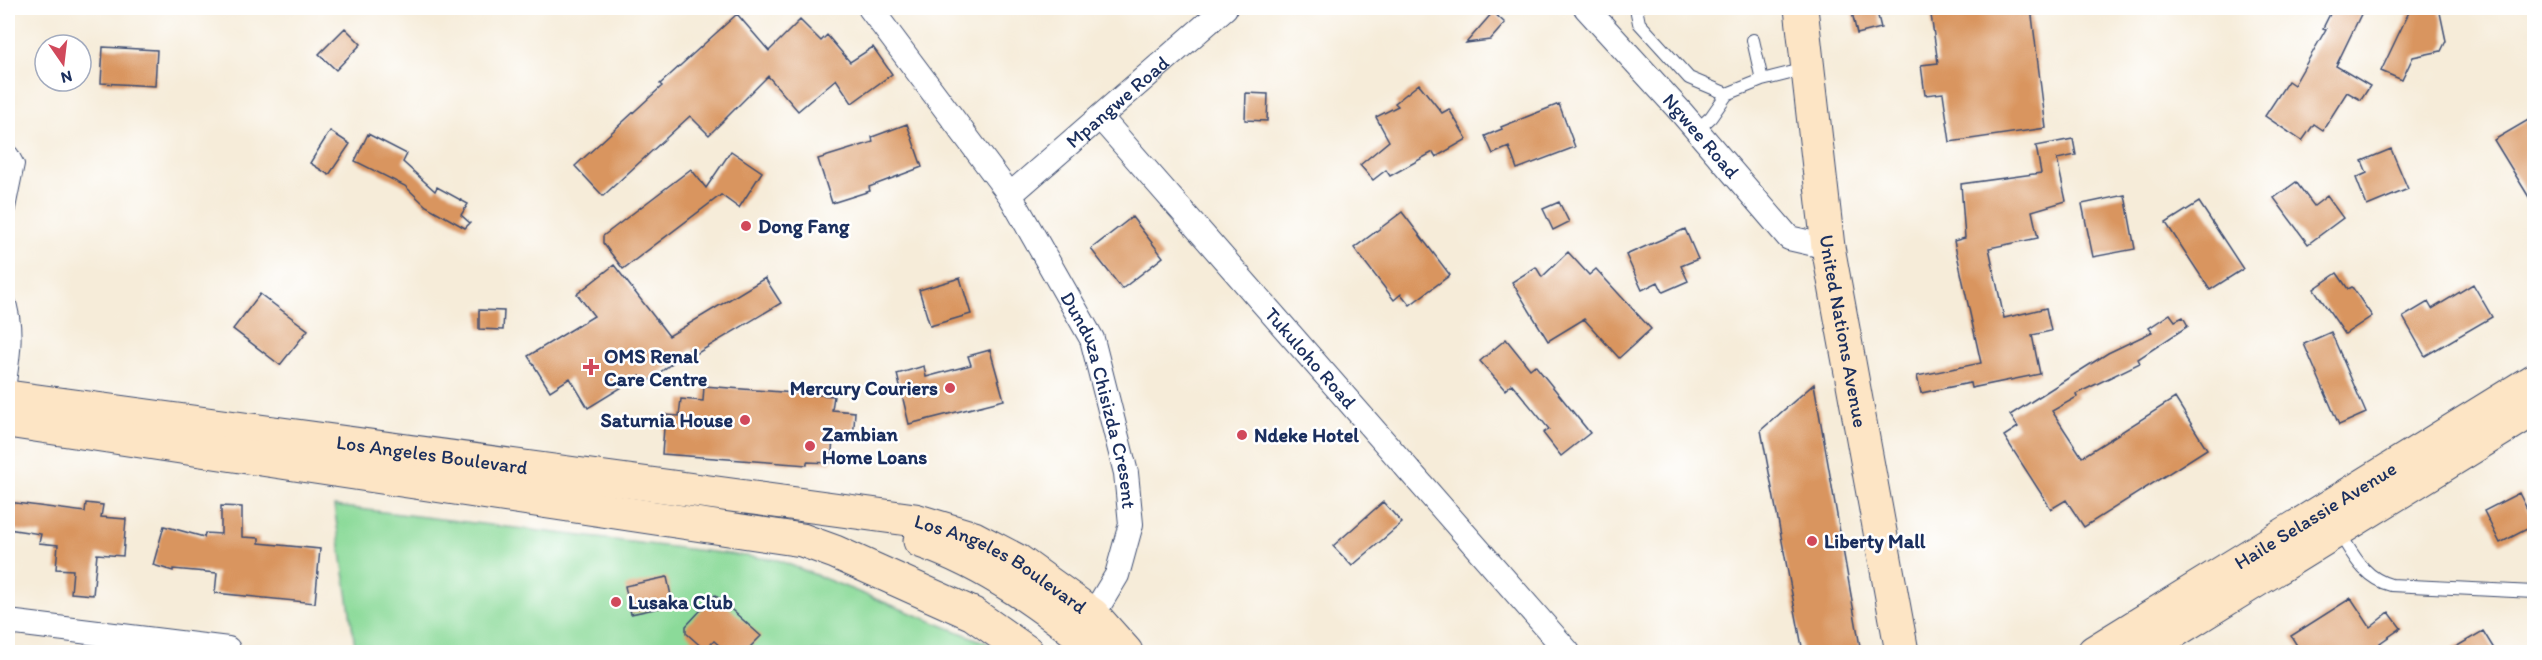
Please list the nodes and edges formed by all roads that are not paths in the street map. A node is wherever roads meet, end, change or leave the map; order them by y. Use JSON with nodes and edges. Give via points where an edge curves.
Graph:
{"nodes":[{"id":1,"x":870,"y":8,"type":"edge"},
{"id":2,"x":1225,"y":8,"type":"edge"},
{"id":3,"x":1586,"y":8,"type":"edge"},
{"id":4,"x":1636,"y":8,"type":"edge"},
{"id":5,"x":1801,"y":8,"type":"edge"},
{"id":6,"x":1753,"y":40,"type":"dead end"},
{"id":7,"x":1808,"y":68,"type":"junction"},
{"id":8,"x":1762,"y":80,"type":"junction"},
{"id":9,"x":1726,"y":94,"type":"junction"},
{"id":10,"x":1100,"y":117,"type":"junction"},
{"id":11,"x":1697,"y":130,"type":"junction"},
{"id":12,"x":8,"y":151,"type":"edge"},
{"id":13,"x":1010,"y":195,"type":"junction"},
{"id":14,"x":8,"y":213,"type":"edge"},
{"id":15,"x":1828,"y":247,"type":"junction"},
{"id":16,"x":8,"y":297,"type":"edge"},
{"id":17,"x":2535,"y":380,"type":"edge"},
{"id":18,"x":8,"y":397,"type":"edge"},
{"id":19,"x":2535,"y":409,"type":"edge"},
{"id":20,"x":8,"y":422,"type":"edge"},
{"id":21,"x":855,"y":513,"type":"junction"},
{"id":22,"x":2332,"y":520,"type":"junction"},
{"id":23,"x":835,"y":552,"type":"junction"},
{"id":24,"x":2535,"y":592,"type":"edge"},
{"id":25,"x":1093,"y":615,"type":"junction"},
{"id":26,"x":8,"y":622,"type":"edge"},
{"id":27,"x":228,"y":652,"type":"edge"},
{"id":28,"x":1027,"y":652,"type":"edge"},
{"id":29,"x":1069,"y":652,"type":"edge"},
{"id":30,"x":1101,"y":652,"type":"edge"},
{"id":31,"x":1126,"y":652,"type":"edge"},
{"id":32,"x":1568,"y":652,"type":"edge"},
{"id":33,"x":1902,"y":652,"type":"edge"},
{"id":34,"x":2094,"y":652,"type":"edge"},
{"id":35,"x":2141,"y":652,"type":"edge"}],
"edges":[{"from":1,"to":13,"type":"street","name":"Dunduza Chisizda Cresent"},
{"from":2,"to":10,"type":"street","name":"Mpangwe Road"},
{"from":3,"to":11,"type":"street","name":"Ngwee Road"},
{"from":4,"to":9,"type":"lane","via":[[1640,23],[1689,78]]},
{"from":5,"to":7,"type":"main road","name":"United Nations Avenue"},
{"from":6,"to":8,"type":"lane"},
{"from":7,"to":8,"type":"lane"},
{"from":7,"to":15,"type":"main road","name":"United Nations Avenue"},
{"from":8,"to":9,"type":"lane"},
{"from":9,"to":11,"type":"lane"},
{"from":10,"to":13,"type":"street","name":"Mpangwe Road"},
{"from":10,"to":32,"type":"street","name":"Tukuloho Road"},
{"from":11,"to":15,"type":"street","name":"Ngwee Road","via":[[1790,238]]},
{"from":12,"to":14,"type":"lane","via":[[18,164]]},
{"from":13,"to":25,"type":"street","name":"Dunduza Chisizda Cresent","via":[[1092,339],[1126,474],[1131,524],[1118,575]]},
{"from":15,"to":33,"type":"main road","name":"United Nations Avenue"},
{"from":16,"to":18,"type":"lane","via":[[16,339]]},
{"from":17,"to":22,"type":"main road","name":"Haile Selassie Avenue"},
{"from":18,"to":21,"type":"main road","name":"Los Angeles Boulevard"},
{"from":19,"to":22,"type":"main road","name":"Haile Selassie Avenue"},
{"from":20,"to":23,"type":"main road","name":"Los Angeles Boulevard","via":[[802,540]]},
{"from":21,"to":25,"type":"main road","name":"Los Angeles Boulevard","via":[[915,520],[974,538],[1018,561]]},
{"from":21,"to":30,"type":"main road","name":"Los Angeles Boulevard","via":[[946,550],[1019,589]]},
{"from":22,"to":24,"type":"lane","via":[[2364,572],[2378,582]]},
{"from":22,"to":34,"type":"main road","name":"Haile Selassie Avenue"},
{"from":22,"to":35,"type":"main road","name":"Haile Selassie Avenue"},
{"from":23,"to":28,"type":"main road","name":"Los Angeles Boulevard","via":[[974,614]]},
{"from":23,"to":29,"type":"main road","name":"Los Angeles Boulevard","via":[[884,554],[939,570],[1008,607]]},
{"from":25,"to":31,"type":"main road","name":"Los Angeles Boulevard"},
{"from":26,"to":27,"type":"street"}]}
